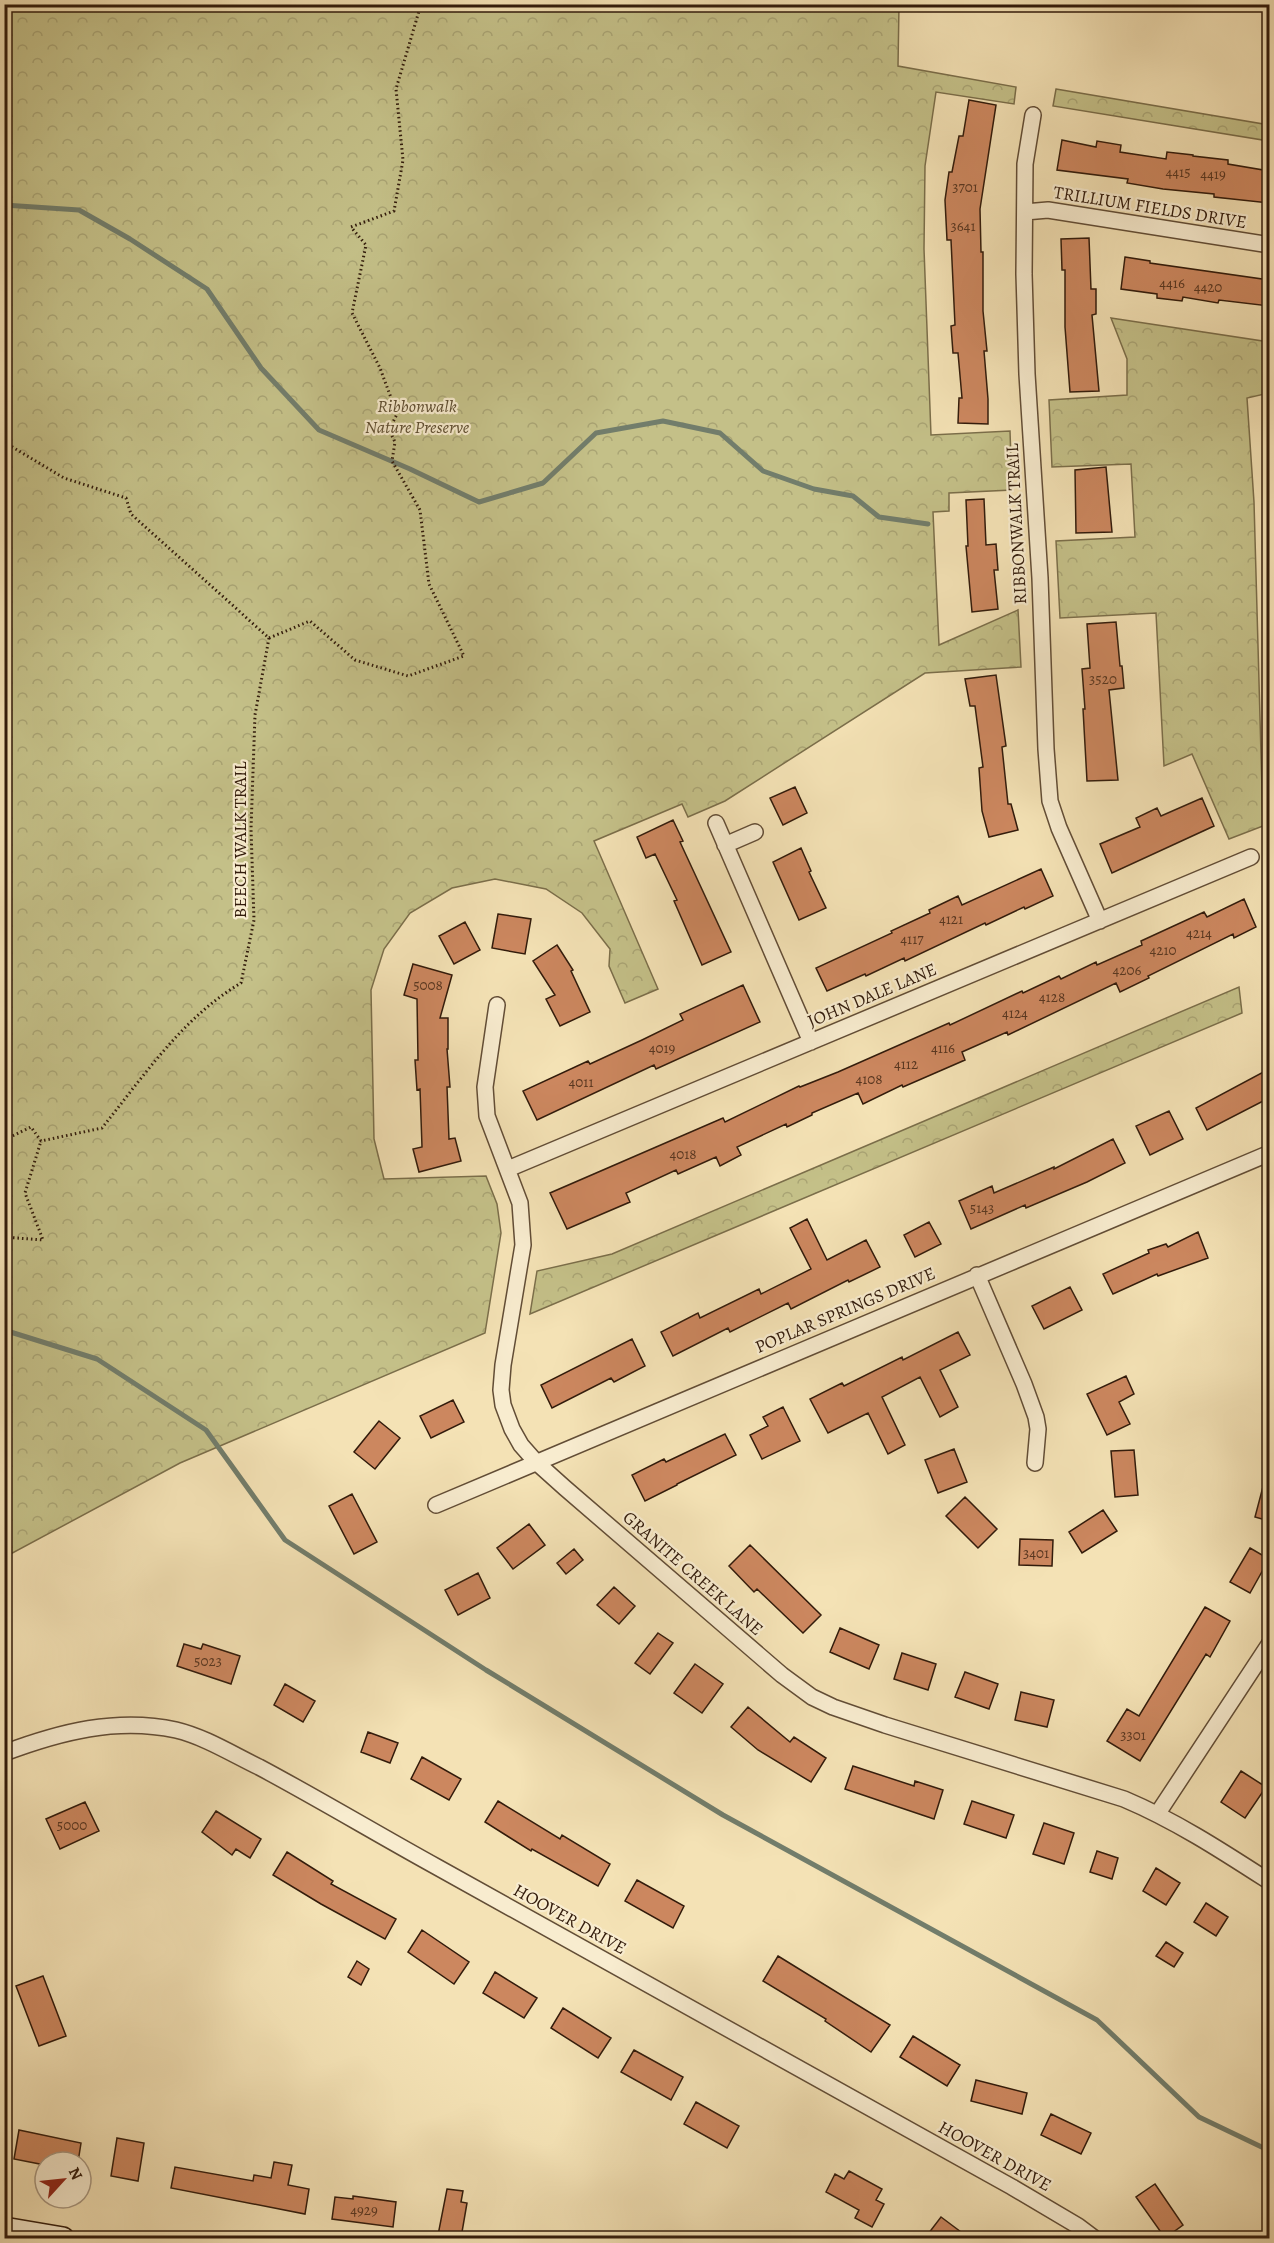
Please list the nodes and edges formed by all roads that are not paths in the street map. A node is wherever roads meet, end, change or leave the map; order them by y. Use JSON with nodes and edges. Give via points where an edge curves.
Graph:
{"nodes":[{"id":1,"x":1033,"y":115,"type":"dead end"},
{"id":2,"x":1025,"y":212,"type":"junction"},
{"id":3,"x":1269,"y":245,"type":"edge"},
{"id":4,"x":716,"y":823,"type":"dead end"},
{"id":5,"x":755,"y":832,"type":"dead end"},
{"id":6,"x":725,"y":846,"type":"junction"},
{"id":7,"x":1251,"y":857,"type":"dead end"},
{"id":8,"x":1100,"y":921,"type":"junction"},
{"id":9,"x":497,"y":1005,"type":"dead end"},
{"id":10,"x":811,"y":1042,"type":"junction"},
{"id":11,"x":1269,"y":1153,"type":"edge"},
{"id":12,"x":508,"y":1169,"type":"junction"},
{"id":13,"x":977,"y":1275,"type":"junction"},
{"id":14,"x":537,"y":1462,"type":"junction"},
{"id":15,"x":1035,"y":1463,"type":"dead end"},
{"id":16,"x":436,"y":1505,"type":"dead end"},
{"id":17,"x":1269,"y":1643,"type":"edge"},
{"id":18,"x":4,"y":1753,"type":"edge"},
{"id":19,"x":1158,"y":1813,"type":"junction"},
{"id":20,"x":1269,"y":1882,"type":"edge"},
{"id":21,"x":4,"y":2228,"type":"edge"},
{"id":22,"x":63,"y":2238,"type":"edge"},
{"id":23,"x":1094,"y":2238,"type":"edge"}],
"edges":[{"from":1,"to":2,"type":"street","name":"RIBBONWALK TRAIL","via":[[1025,164]]},
{"from":2,"to":3,"type":"street","name":"TRILLIUM FIELDS DRIVE","via":[[1048,210]]},
{"from":2,"to":8,"type":"street","name":"RIBBONWALK TRAIL","via":[[1027,374],[1050,801]]},
{"from":4,"to":6,"type":"street"},
{"from":5,"to":6,"type":"street"},
{"from":6,"to":10,"type":"street"},
{"from":7,"to":8,"type":"street","name":"JOHN DALE LANE"},
{"from":8,"to":10,"type":"street","name":"JOHN DALE LANE"},
{"from":9,"to":12,"type":"street","name":"GRANITE CREEK LANE","via":[[485,1087],[487,1116]]},
{"from":10,"to":12,"type":"street","name":"JOHN DALE LANE"},
{"from":11,"to":13,"type":"street","name":"POPLAR SPRINGS DRIVE"},
{"from":12,"to":14,"type":"street","name":"GRANITE CREEK LANE","via":[[520,1203],[523,1245],[501,1390],[512,1429]]},
{"from":13,"to":14,"type":"street","name":"POPLAR SPRINGS DRIVE"},
{"from":13,"to":15,"type":"street","via":[[1036,1417]]},
{"from":14,"to":16,"type":"street","name":"POPLAR SPRINGS DRIVE"},
{"from":14,"to":19,"type":"street","name":"GRANITE CREEK LANE","via":[[764,1660],[812,1697],[885,1725],[1094,1788]]},
{"from":17,"to":19,"type":"street"},
{"from":18,"to":23,"type":"street","name":"HOOVER DRIVE","via":[[70,1732],[113,1725],[177,1731],[218,1746],[1012,2187]]},
{"from":19,"to":20,"type":"street","name":"GRANITE CREEK LANE"},
{"from":21,"to":22,"type":"main road"}]}
